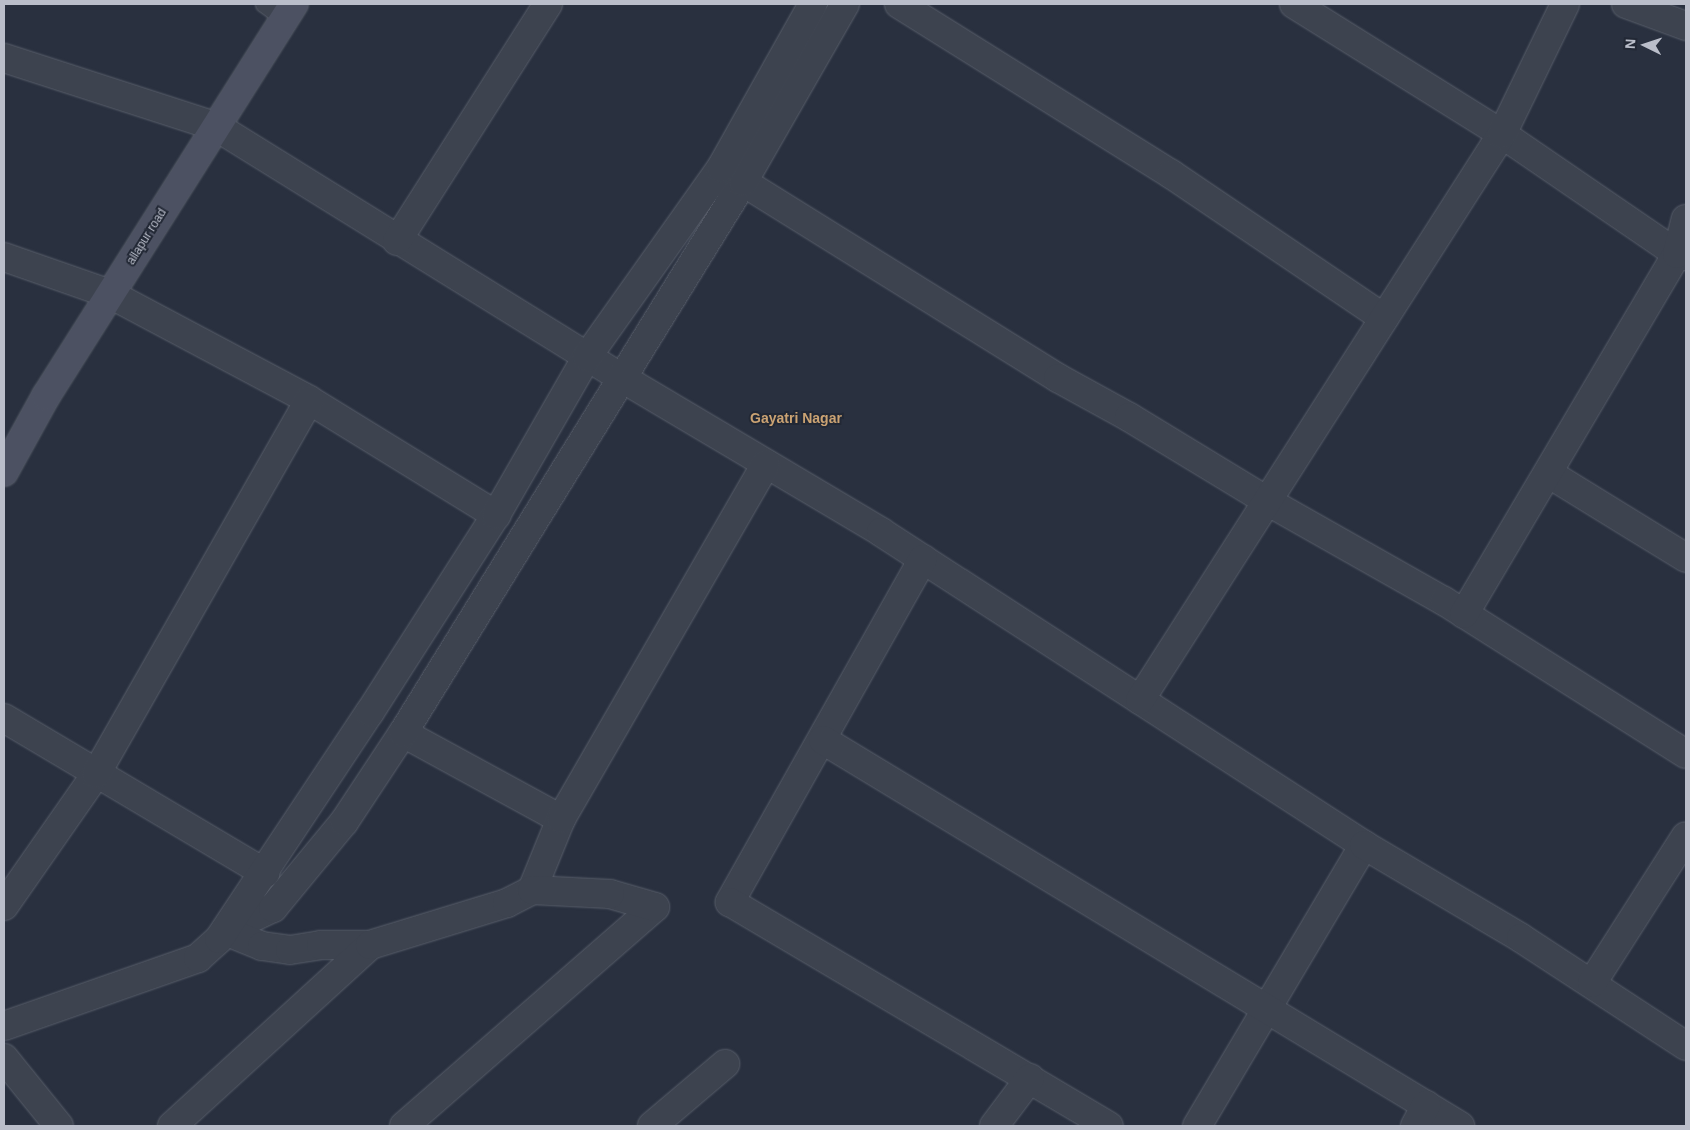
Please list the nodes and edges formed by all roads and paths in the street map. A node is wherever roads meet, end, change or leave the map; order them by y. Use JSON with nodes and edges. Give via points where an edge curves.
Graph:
{"nodes":[{"id":1,"x":548,"y":4,"type":"edge"},
{"id":2,"x":813,"y":4,"type":"edge"},
{"id":3,"x":845,"y":4,"type":"edge"},
{"id":4,"x":899,"y":4,"type":"edge"},
{"id":5,"x":1294,"y":4,"type":"edge"},
{"id":6,"x":1564,"y":4,"type":"edge"},
{"id":7,"x":1626,"y":4,"type":"edge"},
{"id":8,"x":280,"y":9,"type":"edge"},
{"id":9,"x":1686,"y":26,"type":"edge"},
{"id":10,"x":4,"y":58,"type":"edge"},
{"id":11,"x":217,"y":127,"type":"junction"},
{"id":12,"x":1502,"y":134,"type":"junction"},
{"id":13,"x":744,"y":182,"type":"junction"},
{"id":14,"x":1686,"y":219,"type":"edge"},
{"id":15,"x":397,"y":240,"type":"junction"},
{"id":16,"x":1682,"y":255,"type":"edge"},
{"id":17,"x":4,"y":257,"type":"edge"},
{"id":18,"x":110,"y":294,"type":"junction"},
{"id":19,"x":1384,"y":318,"type":"junction"},
{"id":20,"x":587,"y":357,"type":"junction"},
{"id":21,"x":622,"y":378,"type":"junction"},
{"id":22,"x":310,"y":400,"type":"junction"},
{"id":23,"x":766,"y":464,"type":"junction"},
{"id":24,"x":4,"y":472,"type":"edge"},
{"id":25,"x":1548,"y":473,"type":"junction"},
{"id":26,"x":1267,"y":501,"type":"junction"},
{"id":27,"x":496,"y":515,"type":"junction"},
{"id":28,"x":1686,"y":558,"type":"edge"},
{"id":29,"x":923,"y":559,"type":"junction"},
{"id":30,"x":1464,"y":614,"type":"junction"},
{"id":31,"x":1140,"y":700,"type":"junction"},
{"id":32,"x":4,"y":718,"type":"edge"},
{"id":33,"x":403,"y":733,"type":"junction"},
{"id":34,"x":823,"y":740,"type":"junction"},
{"id":35,"x":1686,"y":754,"type":"edge"},
{"id":36,"x":96,"y":774,"type":"junction"},
{"id":37,"x":561,"y":820,"type":"junction"},
{"id":38,"x":1686,"y":836,"type":"edge"},
{"id":39,"x":1364,"y":845,"type":"junction"},
{"id":40,"x":265,"y":873,"type":"junction"},
{"id":41,"x":532,"y":890,"type":"junction"},
{"id":42,"x":4,"y":906,"type":"edge"},
{"id":43,"x":218,"y":940,"type":"junction"},
{"id":44,"x":370,"y":945,"type":"junction"},
{"id":45,"x":1592,"y":983,"type":"junction"},
{"id":46,"x":1270,"y":1009,"type":"junction"},
{"id":47,"x":4,"y":1026,"type":"edge"},
{"id":48,"x":1686,"y":1046,"type":"edge"},
{"id":49,"x":4,"y":1058,"type":"edge"},
{"id":50,"x":725,"y":1064,"type":"dead end"},
{"id":51,"x":1030,"y":1078,"type":"junction"},
{"id":52,"x":1420,"y":1116,"type":"edge"},
{"id":53,"x":48,"y":1122,"type":"edge"},
{"id":54,"x":172,"y":1126,"type":"edge"},
{"id":55,"x":404,"y":1126,"type":"edge"},
{"id":56,"x":652,"y":1126,"type":"edge"},
{"id":57,"x":994,"y":1126,"type":"edge"},
{"id":58,"x":1110,"y":1126,"type":"edge"},
{"id":59,"x":1197,"y":1126,"type":"edge"},
{"id":60,"x":1460,"y":1126,"type":"edge"}],
"edges":[{"from":1,"to":15,"type":"street"},
{"from":2,"to":20,"type":"street","via":[[721,168]]},
{"from":3,"to":13,"type":"street"},
{"from":4,"to":19,"type":"street","via":[[1171,174]]},
{"from":5,"to":12,"type":"street"},
{"from":6,"to":12,"type":"street"},
{"from":7,"to":9,"type":"street"},
{"from":8,"to":11,"type":"main road","name":"allapur road"},
{"from":10,"to":11,"type":"street"},
{"from":11,"to":15,"type":"street"},
{"from":11,"to":18,"type":"main road","name":"allapur road"},
{"from":12,"to":16,"type":"street"},
{"from":12,"to":19,"type":"street"},
{"from":13,"to":21,"type":"street"},
{"from":13,"to":26,"type":"street","via":[[1058,378],[1130,417]]},
{"from":14,"to":16,"type":"street"},
{"from":15,"to":20,"type":"street"},
{"from":16,"to":25,"type":"street"},
{"from":17,"to":18,"type":"street"},
{"from":18,"to":22,"type":"street"},
{"from":18,"to":24,"type":"main road","name":"allapur road","via":[[46,396]]},
{"from":19,"to":26,"type":"street"},
{"from":20,"to":21,"type":"street"},
{"from":20,"to":27,"type":"street"},
{"from":21,"to":23,"type":"street"},
{"from":21,"to":33,"type":"street"},
{"from":22,"to":27,"type":"street"},
{"from":22,"to":36,"type":"street"},
{"from":23,"to":29,"type":"street"},
{"from":23,"to":37,"type":"street"},
{"from":25,"to":28,"type":"street"},
{"from":25,"to":30,"type":"street"},
{"from":26,"to":30,"type":"street"},
{"from":26,"to":31,"type":"street"},
{"from":27,"to":40,"type":"street"},
{"from":29,"to":31,"type":"street"},
{"from":29,"to":34,"type":"street"},
{"from":30,"to":35,"type":"street"},
{"from":31,"to":39,"type":"street"},
{"from":32,"to":36,"type":"street"},
{"from":33,"to":37,"type":"street"},
{"from":33,"to":43,"type":"street","via":[[344,822],[273,908]]},
{"from":34,"to":46,"type":"street"},
{"from":34,"to":51,"type":"street","via":[[730,902]]},
{"from":36,"to":40,"type":"street"},
{"from":36,"to":42,"type":"street"},
{"from":37,"to":41,"type":"street"},
{"from":38,"to":45,"type":"street"},
{"from":39,"to":45,"type":"street"},
{"from":39,"to":46,"type":"street"},
{"from":40,"to":43,"type":"street"},
{"from":41,"to":44,"type":"street","via":[[490,908]]},
{"from":41,"to":55,"type":"street","via":[[610,894],[655,906]]},
{"from":43,"to":44,"type":"street","via":[[290,950]]},
{"from":43,"to":47,"type":"street","via":[[198,958]]},
{"from":44,"to":54,"type":"street"},
{"from":45,"to":48,"type":"street"},
{"from":46,"to":52,"type":"street"},
{"from":46,"to":59,"type":"street"},
{"from":49,"to":53,"type":"street"},
{"from":50,"to":56,"type":"street"},
{"from":51,"to":57,"type":"street"},
{"from":51,"to":58,"type":"street"},
{"from":52,"to":60,"type":"street"}]}
